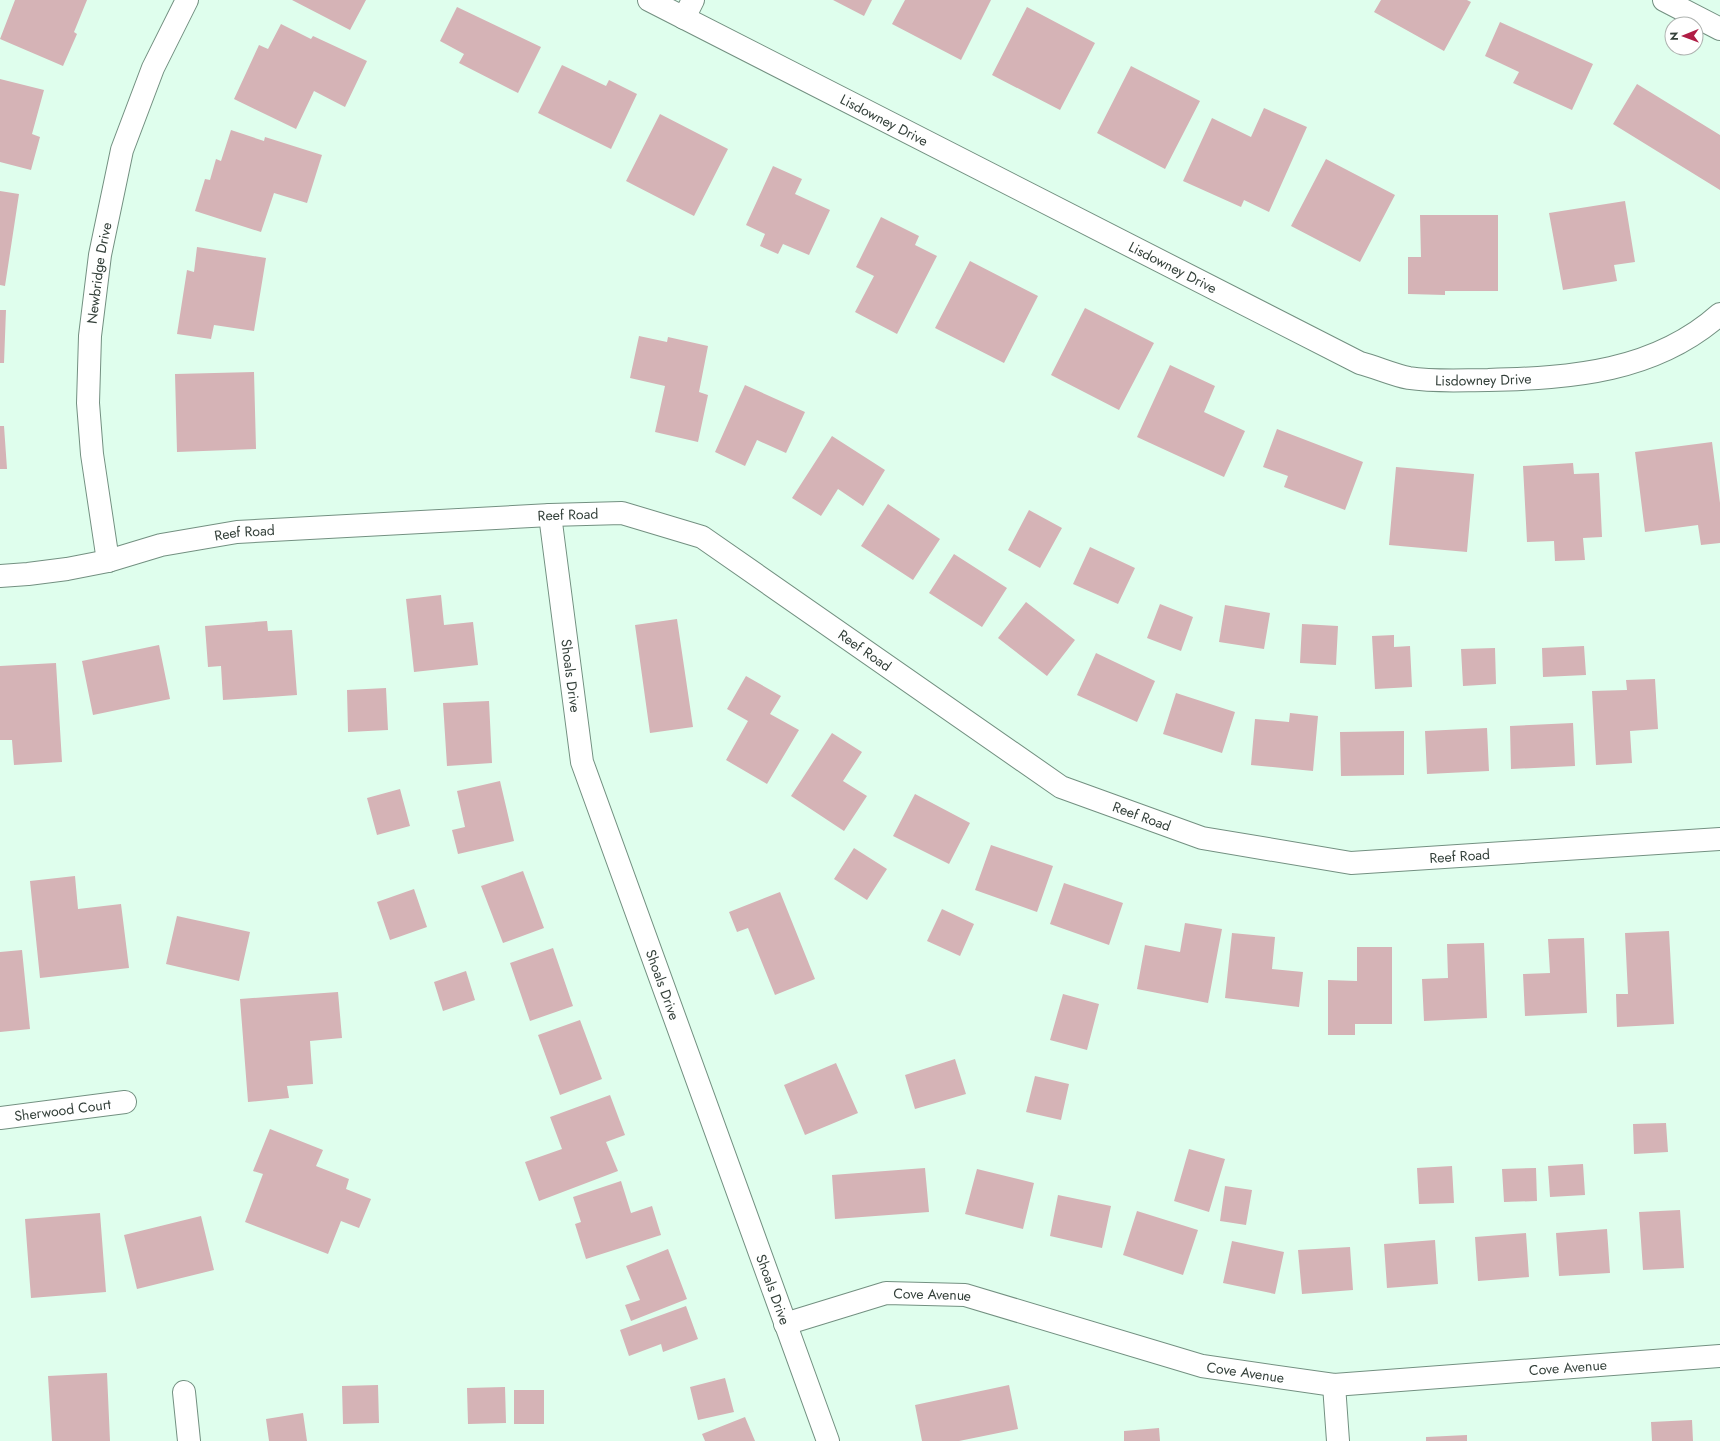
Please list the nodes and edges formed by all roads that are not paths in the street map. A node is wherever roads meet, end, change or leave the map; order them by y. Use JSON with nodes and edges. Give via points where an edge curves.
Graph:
{"nodes":[{"id":1,"x":187,"y":0,"type":"edge"},
{"id":2,"x":649,"y":0,"type":"edge"},
{"id":3,"x":1668,"y":1,"type":"edge"},
{"id":4,"x":689,"y":9,"type":"edge"},
{"id":5,"x":1720,"y":29,"type":"edge"},
{"id":6,"x":1720,"y":314,"type":"edge"},
{"id":7,"x":550,"y":515,"type":"junction"},
{"id":8,"x":108,"y":561,"type":"junction"},
{"id":9,"x":0,"y":576,"type":"edge"},
{"id":10,"x":1720,"y":839,"type":"edge"},
{"id":11,"x":125,"y":1102,"type":"dead end"},
{"id":12,"x":0,"y":1118,"type":"edge"},
{"id":13,"x":785,"y":1324,"type":"junction"},
{"id":14,"x":1720,"y":1356,"type":"edge"},
{"id":15,"x":1334,"y":1385,"type":"junction"},
{"id":16,"x":184,"y":1392,"type":"dead end"},
{"id":17,"x":189,"y":1441,"type":"edge"},
{"id":18,"x":828,"y":1441,"type":"edge"},
{"id":19,"x":1338,"y":1441,"type":"edge"}],
"edges":[{"from":1,"to":8,"type":"street","name":"Newbridge Drive","via":[[153,68],[122,150],[100,255],[90,336],[88,403],[92,454]]},
{"from":2,"to":4,"type":"street","name":"Lisdowney Drive"},
{"from":3,"to":5,"type":"street"},
{"from":4,"to":6,"type":"street","name":"Lisdowney Drive","via":[[1360,362],[1409,378],[1451,380],[1553,377],[1620,366],[1655,356],[1684,341],[1705,328]]},
{"from":7,"to":8,"type":"street","name":"Reef Road","via":[[237,532],[162,545]]},
{"from":7,"to":10,"type":"street","name":"Reef Road","via":[[622,513],[702,537],[1062,786],[1202,838],[1351,863]]},
{"from":7,"to":13,"type":"street","name":"Shoals Drive","via":[[582,762]]},
{"from":8,"to":9,"type":"street","name":"Reef Road","via":[[60,570]]},
{"from":11,"to":12,"type":"street","name":"Sherwood Court"},
{"from":13,"to":15,"type":"street","name":"Cove Avenue","via":[[886,1293],[965,1295],[1202,1366]]},
{"from":13,"to":18,"type":"street","name":"Shoals Drive"},
{"from":14,"to":15,"type":"street","name":"Cove Avenue"},
{"from":15,"to":19,"type":"street"},
{"from":16,"to":17,"type":"street"}]}
